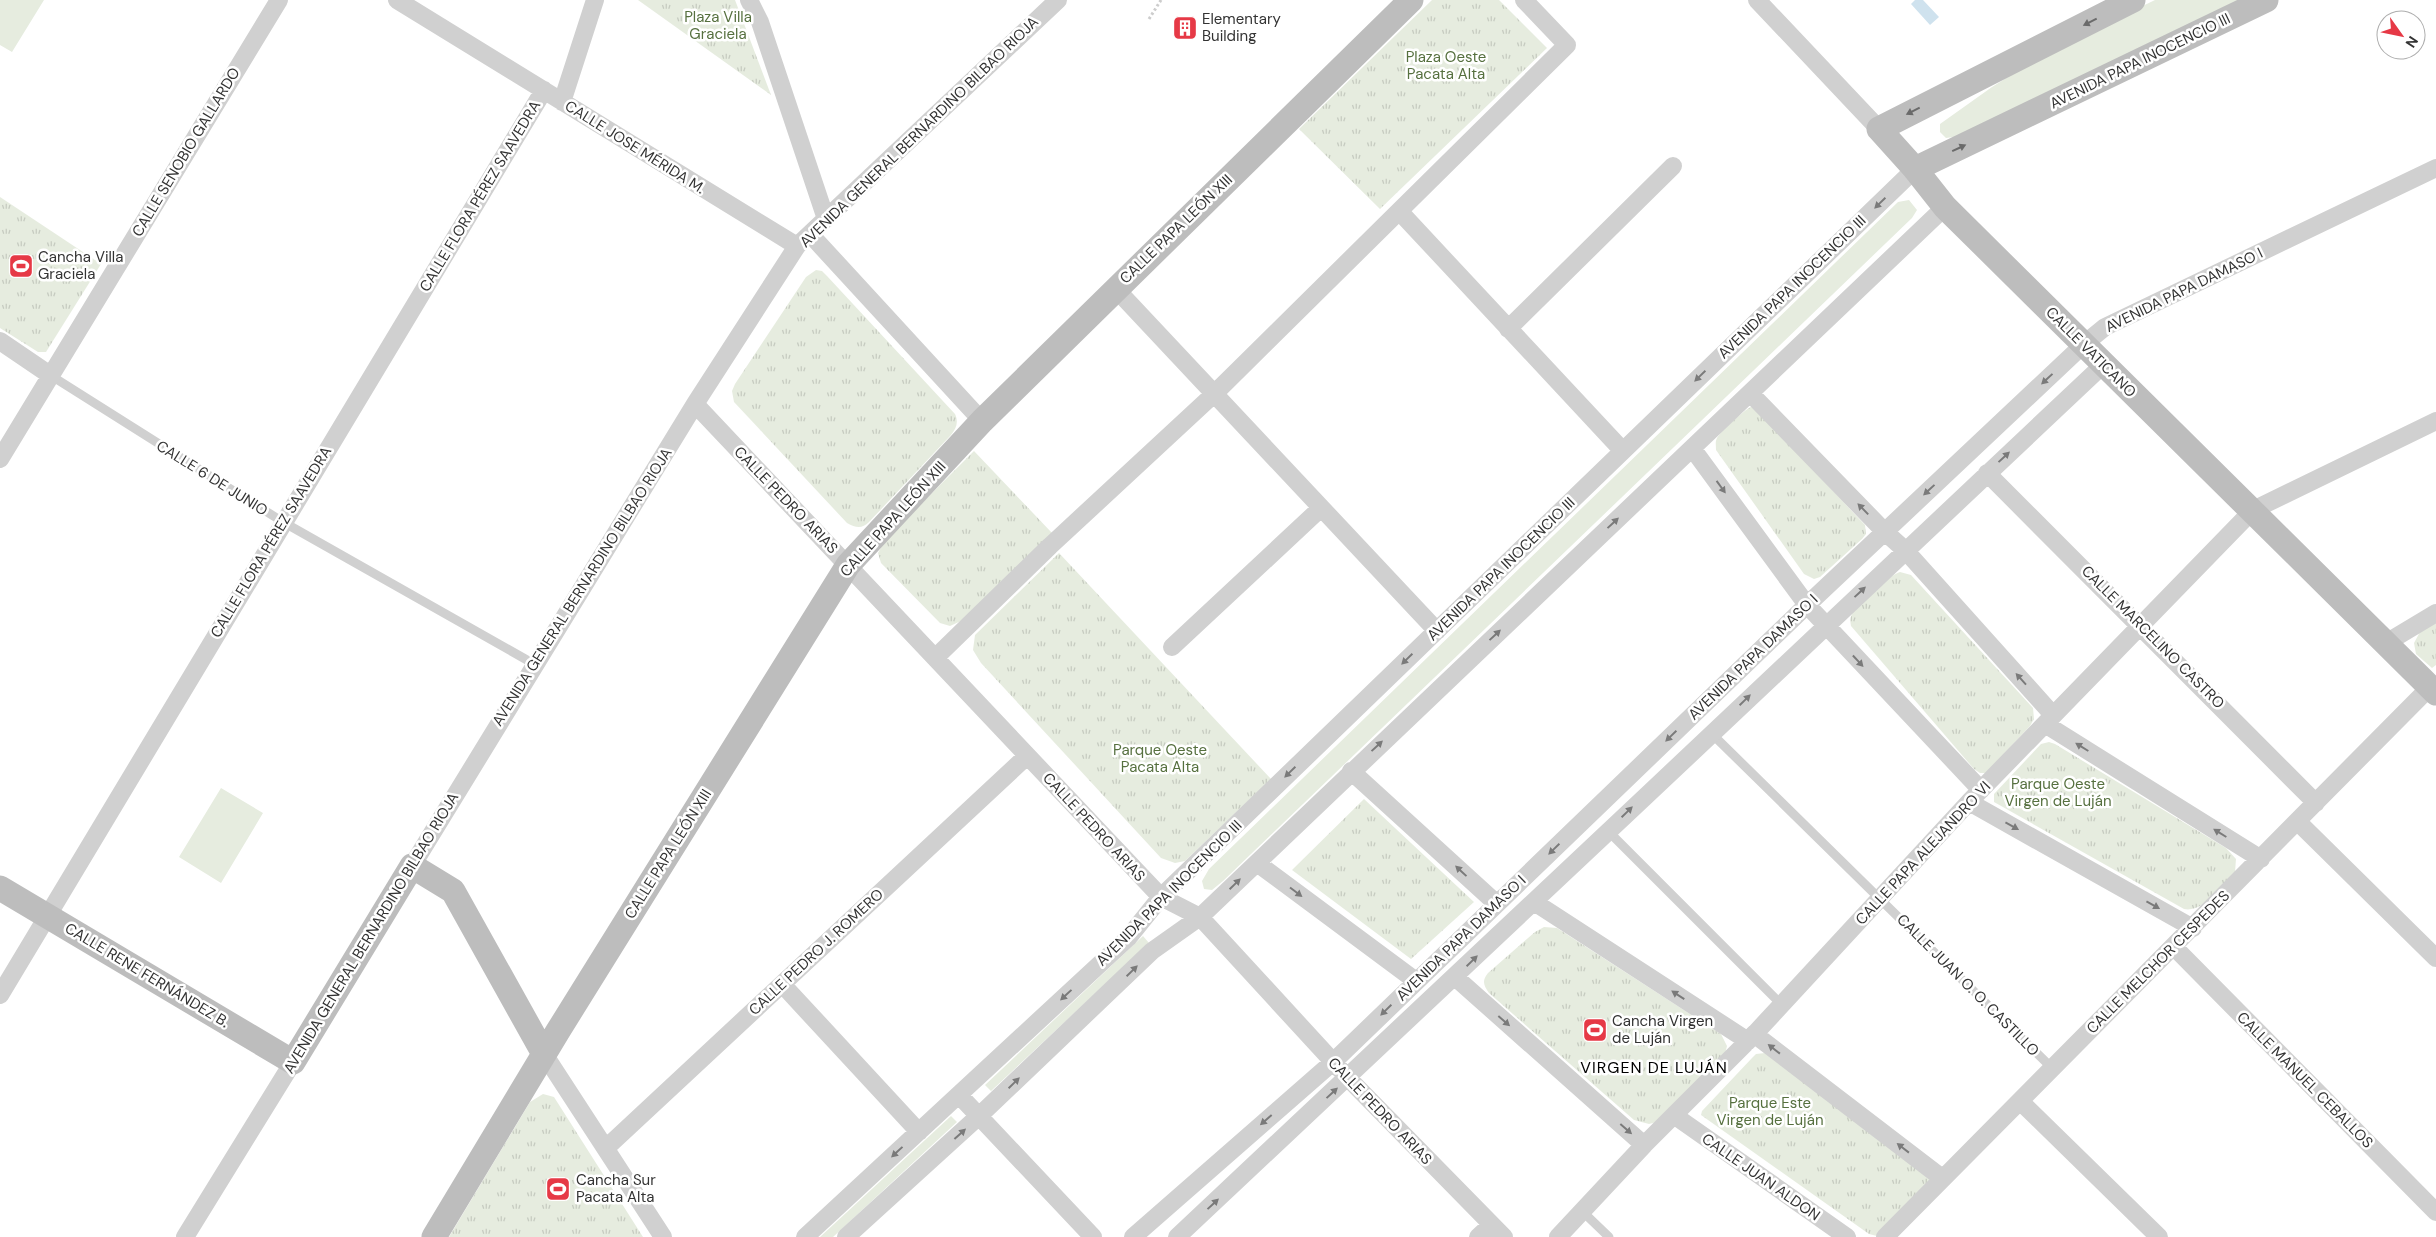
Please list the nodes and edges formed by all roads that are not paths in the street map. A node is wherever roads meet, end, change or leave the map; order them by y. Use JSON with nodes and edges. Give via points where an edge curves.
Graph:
{"nodes":[{"id":1,"x":278,"y":0,"type":"edge"},
{"id":2,"x":396,"y":0,"type":"edge"},
{"id":3,"x":595,"y":0,"type":"edge"},
{"id":4,"x":749,"y":0,"type":"edge"},
{"id":5,"x":1058,"y":0,"type":"edge"},
{"id":6,"x":1411,"y":0,"type":"edge"},
{"id":7,"x":1524,"y":0,"type":"edge"},
{"id":8,"x":1757,"y":0,"type":"edge"},
{"id":9,"x":2133,"y":0,"type":"edge"},
{"id":10,"x":2266,"y":0,"type":"edge"},
{"id":11,"x":544,"y":90,"type":"junction"},
{"id":12,"x":562,"y":102,"type":"junction"},
{"id":13,"x":1879,"y":129,"type":"junction"},
{"id":14,"x":1673,"y":166,"type":"dead end"},
{"id":15,"x":2436,"y":168,"type":"edge"},
{"id":16,"x":1915,"y":169,"type":"junction"},
{"id":17,"x":1945,"y":206,"type":"junction"},
{"id":18,"x":1400,"y":212,"type":"junction"},
{"id":19,"x":826,"y":219,"type":"junction"},
{"id":20,"x":810,"y":234,"type":"junction"},
{"id":21,"x":798,"y":246,"type":"junction"},
{"id":22,"x":1115,"y":288,"type":"junction"},
{"id":23,"x":1508,"y":329,"type":"junction"},
{"id":24,"x":0,"y":341,"type":"edge"},
{"id":25,"x":2083,"y":345,"type":"junction"},
{"id":26,"x":2103,"y":365,"type":"junction"},
{"id":27,"x":50,"y":375,"type":"junction"},
{"id":28,"x":1750,"y":393,"type":"junction"},
{"id":29,"x":1214,"y":394,"type":"junction"},
{"id":30,"x":695,"y":404,"type":"junction"},
{"id":31,"x":982,"y":421,"type":"junction"},
{"id":32,"x":2436,"y":421,"type":"edge"},
{"id":33,"x":1692,"y":448,"type":"junction"},
{"id":34,"x":1623,"y":451,"type":"junction"},
{"id":35,"x":0,"y":459,"type":"edge"},
{"id":36,"x":1987,"y":473,"type":"junction"},
{"id":37,"x":1321,"y":508,"type":"junction"},
{"id":38,"x":2253,"y":510,"type":"junction"},
{"id":39,"x":283,"y":522,"type":"junction"},
{"id":40,"x":1885,"y":532,"type":"junction"},
{"id":41,"x":1906,"y":550,"type":"junction"},
{"id":42,"x":848,"y":565,"type":"junction"},
{"id":43,"x":1806,"y":605,"type":"junction"},
{"id":44,"x":2436,"y":613,"type":"edge"},
{"id":45,"x":1824,"y":625,"type":"junction"},
{"id":46,"x":2141,"y":625,"type":"junction"},
{"id":47,"x":1436,"y":631,"type":"junction"},
{"id":48,"x":2386,"y":643,"type":"junction"},
{"id":49,"x":1172,"y":647,"type":"dead end"},
{"id":50,"x":936,"y":657,"type":"junction"},
{"id":51,"x":534,"y":664,"type":"junction"},
{"id":52,"x":2433,"y":690,"type":"edge"},
{"id":53,"x":2049,"y":720,"type":"junction"},
{"id":54,"x":1711,"y":733,"type":"junction"},
{"id":55,"x":1027,"y":756,"type":"junction"},
{"id":56,"x":1351,"y":771,"type":"junction"},
{"id":57,"x":1975,"y":796,"type":"junction"},
{"id":58,"x":2316,"y":803,"type":"junction"},
{"id":59,"x":2298,"y":822,"type":"junction"},
{"id":60,"x":1608,"y":831,"type":"junction"},
{"id":61,"x":2261,"y":859,"type":"junction"},
{"id":62,"x":1257,"y":863,"type":"junction"},
{"id":63,"x":412,"y":866,"type":"junction"},
{"id":64,"x":0,"y":888,"type":"edge"},
{"id":65,"x":1161,"y":897,"type":"junction"},
{"id":66,"x":1880,"y":898,"type":"junction"},
{"id":67,"x":1534,"y":902,"type":"junction"},
{"id":68,"x":1497,"y":904,"type":"junction"},
{"id":69,"x":47,"y":915,"type":"junction"},
{"id":70,"x":1200,"y":918,"type":"junction"},
{"id":71,"x":2193,"y":928,"type":"junction"},
{"id":72,"x":2174,"y":948,"type":"junction"},
{"id":73,"x":2436,"y":958,"type":"edge"},
{"id":74,"x":1454,"y":977,"type":"junction"},
{"id":75,"x":1416,"y":981,"type":"junction"},
{"id":76,"x":782,"y":984,"type":"junction"},
{"id":77,"x":0,"y":996,"type":"edge"},
{"id":78,"x":1782,"y":1005,"type":"junction"},
{"id":79,"x":1751,"y":1037,"type":"junction"},
{"id":80,"x":544,"y":1054,"type":"junction"},
{"id":81,"x":293,"y":1062,"type":"junction"},
{"id":82,"x":1333,"y":1062,"type":"junction"},
{"id":83,"x":2052,"y":1068,"type":"junction"},
{"id":84,"x":1348,"y":1078,"type":"junction"},
{"id":85,"x":959,"y":1095,"type":"junction"},
{"id":86,"x":2022,"y":1102,"type":"junction"},
{"id":87,"x":979,"y":1116,"type":"junction"},
{"id":88,"x":1675,"y":1116,"type":"junction"},
{"id":89,"x":919,"y":1132,"type":"junction"},
{"id":90,"x":1644,"y":1145,"type":"junction"},
{"id":91,"x":606,"y":1148,"type":"junction"},
{"id":92,"x":1942,"y":1178,"type":"junction"},
{"id":93,"x":1582,"y":1211,"type":"junction"},
{"id":94,"x":2436,"y":1212,"type":"edge"},
{"id":95,"x":1498,"y":1231,"type":"edge"},
{"id":96,"x":185,"y":1237,"type":"edge"},
{"id":97,"x":434,"y":1237,"type":"edge"},
{"id":98,"x":663,"y":1237,"type":"edge"},
{"id":99,"x":806,"y":1237,"type":"edge"},
{"id":100,"x":846,"y":1237,"type":"edge"},
{"id":101,"x":1093,"y":1237,"type":"edge"},
{"id":102,"x":1133,"y":1237,"type":"edge"},
{"id":103,"x":1178,"y":1237,"type":"edge"},
{"id":104,"x":1478,"y":1237,"type":"edge"},
{"id":105,"x":1558,"y":1237,"type":"edge"},
{"id":106,"x":1609,"y":1237,"type":"edge"},
{"id":107,"x":1847,"y":1237,"type":"edge"},
{"id":108,"x":1885,"y":1237,"type":"edge"},
{"id":109,"x":2159,"y":1237,"type":"edge"}],
"edges":[{"from":1,"to":27,"type":"street","name":"CALLE SENOBIO GALLARDO"},
{"from":2,"to":11,"type":"street","name":"CALLE JOSE MÉRIDA M."},
{"from":3,"to":12,"type":"street","name":"CALLE FLORA PÉREZ SAAVEDRA"},
{"from":4,"to":19,"type":"street","via":[[760,22]]},
{"from":5,"to":19,"type":"street","name":"AVENIDA GENERAL BERNARDINO BILBAO RIOJA"},
{"from":6,"to":22,"type":"street","name":"CALLE PAPA LEÓN XIII"},
{"from":7,"to":18,"type":"street","via":[[1567,45]]},
{"from":8,"to":13,"type":"street","name":"CALLE VATICANO"},
{"from":9,"to":13,"type":"street","one_way":true},
{"from":16,"to":10,"type":"street","name":"AVENIDA PAPA INOCENCIO III","one_way":true},
{"from":11,"to":12,"type":"street","name":"CALLE JOSE MÉRIDA M."},
{"from":11,"to":39,"type":"street","name":"CALLE FLORA PÉREZ SAAVEDRA"},
{"from":12,"to":21,"type":"street","name":"CALLE JOSE MÉRIDA M."},
{"from":13,"to":16,"type":"street","name":"CALLE VATICANO"},
{"from":14,"to":23,"type":"street"},
{"from":15,"to":25,"type":"street","name":"AVENIDA PAPA DAMASO I","via":[[2105,327]]},
{"from":16,"to":17,"type":"street","name":"CALLE VATICANO"},
{"from":16,"to":34,"type":"street","name":"AVENIDA PAPA INOCENCIO III","one_way":true},
{"from":17,"to":25,"type":"street","name":"CALLE VATICANO"},
{"from":17,"to":28,"type":"street","name":"AVENIDA PAPA INOCENCIO III"},
{"from":18,"to":23,"type":"street"},
{"from":18,"to":29,"type":"street"},
{"from":19,"to":20,"type":"street","name":"AVENIDA GENERAL BERNARDINO BILBAO RIOJA"},
{"from":20,"to":21,"type":"street","name":"AVENIDA GENERAL BERNARDINO BILBAO RIOJA"},
{"from":20,"to":31,"type":"street"},
{"from":21,"to":30,"type":"street","name":"AVENIDA GENERAL BERNARDINO BILBAO RIOJA"},
{"from":22,"to":29,"type":"street"},
{"from":22,"to":31,"type":"street","name":"CALLE PAPA LEÓN XIII"},
{"from":23,"to":34,"type":"street"},
{"from":24,"to":27,"type":"street","name":"CALLE 6 DE JUNIO"},
{"from":25,"to":26,"type":"street","name":"CALLE VATICANO"},
{"from":25,"to":40,"type":"street","name":"AVENIDA PAPA DAMASO I","one_way":true},
{"from":36,"to":26,"type":"street","name":"AVENIDA PAPA DAMASO I","one_way":true},
{"from":26,"to":38,"type":"street","name":"CALLE VATICANO"},
{"from":27,"to":35,"type":"street","name":"CALLE SENOBIO GALLARDO"},
{"from":27,"to":39,"type":"lane","name":"CALLE 6 DE JUNIO"},
{"from":28,"to":33,"type":"street","name":"AVENIDA PAPA INOCENCIO III"},
{"from":40,"to":28,"type":"street","one_way":true},
{"from":29,"to":37,"type":"street"},
{"from":29,"to":50,"type":"street"},
{"from":30,"to":42,"type":"street","name":"CALLE PEDRO ARIAS"},
{"from":30,"to":51,"type":"street","name":"AVENIDA GENERAL BERNARDINO BILBAO RIOJA"},
{"from":31,"to":42,"type":"street","name":"CALLE PAPA LEÓN XIII"},
{"from":32,"to":38,"type":"street","name":"CALLE PAPA ALEJANDRO VI"},
{"from":33,"to":43,"type":"street","one_way":true},
{"from":56,"to":33,"type":"street","name":"AVENIDA PAPA INOCENCIO III","one_way":true},
{"from":34,"to":47,"type":"street","name":"AVENIDA PAPA INOCENCIO III"},
{"from":36,"to":41,"type":"street","name":"AVENIDA PAPA DAMASO I"},
{"from":36,"to":46,"type":"street","name":"CALLE MARCELINO CASTRO"},
{"from":37,"to":47,"type":"street"},
{"from":37,"to":49,"type":"street"},
{"from":38,"to":46,"type":"street","name":"CALLE PAPA ALEJANDRO VI"},
{"from":38,"to":48,"type":"street","name":"CALLE VATICANO"},
{"from":39,"to":51,"type":"lane","name":"CALLE 6 DE JUNIO"},
{"from":39,"to":69,"type":"street","name":"CALLE FLORA PÉREZ SAAVEDRA"},
{"from":40,"to":41,"type":"street"},
{"from":40,"to":43,"type":"street","name":"AVENIDA PAPA DAMASO I"},
{"from":45,"to":41,"type":"street","name":"AVENIDA PAPA DAMASO I","one_way":true},
{"from":53,"to":41,"type":"street","one_way":true},
{"from":42,"to":50,"type":"street","name":"CALLE PEDRO ARIAS"},
{"from":42,"to":80,"type":"street","name":"CALLE PAPA LEÓN XIII"},
{"from":43,"to":45,"type":"street"},
{"from":43,"to":68,"type":"street","name":"AVENIDA PAPA DAMASO I","one_way":true},
{"from":44,"to":48,"type":"street"},
{"from":54,"to":45,"type":"street","name":"AVENIDA PAPA DAMASO I","one_way":true},
{"from":45,"to":57,"type":"street","one_way":true},
{"from":46,"to":53,"type":"street","name":"CALLE PAPA ALEJANDRO VI"},
{"from":46,"to":58,"type":"street","name":"CALLE MARCELINO CASTRO"},
{"from":47,"to":65,"type":"street","name":"AVENIDA PAPA INOCENCIO III","one_way":true},
{"from":48,"to":52,"type":"street","name":"CALLE VATICANO"},
{"from":50,"to":55,"type":"street","name":"CALLE PEDRO ARIAS"},
{"from":51,"to":63,"type":"street","name":"AVENIDA GENERAL BERNARDINO BILBAO RIOJA"},
{"from":52,"to":58,"type":"street","name":"CALLE MELCHOR CESPEDES"},
{"from":53,"to":57,"type":"street","name":"CALLE PAPA ALEJANDRO VI"},
{"from":61,"to":53,"type":"street","one_way":true},
{"from":60,"to":54,"type":"street","name":"AVENIDA PAPA DAMASO I","one_way":true},
{"from":54,"to":66,"type":"lane","name":"CALLE JUAN O. O. CASTILLO"},
{"from":55,"to":65,"type":"street","name":"CALLE PEDRO ARIAS"},
{"from":55,"to":76,"type":"street","name":"CALLE PEDRO J. ROMERO"},
{"from":56,"to":62,"type":"street","name":"AVENIDA PAPA INOCENCIO III"},
{"from":68,"to":56,"type":"street","one_way":true},
{"from":57,"to":66,"type":"street","name":"CALLE PAPA ALEJANDRO VI"},
{"from":57,"to":71,"type":"street","one_way":true},
{"from":58,"to":59,"type":"street","name":"CALLE MELCHOR CESPEDES"},
{"from":59,"to":61,"type":"street","name":"CALLE MELCHOR CESPEDES"},
{"from":59,"to":73,"type":"street"},
{"from":60,"to":67,"type":"street","name":"AVENIDA PAPA DAMASO I"},
{"from":60,"to":78,"type":"lane"},
{"from":61,"to":71,"type":"street","name":"CALLE MELCHOR CESPEDES"},
{"from":70,"to":62,"type":"street","name":"AVENIDA PAPA INOCENCIO III","one_way":true},
{"from":62,"to":75,"type":"street","one_way":true},
{"from":63,"to":80,"type":"street","via":[[454,890]]},
{"from":63,"to":81,"type":"street","name":"AVENIDA GENERAL BERNARDINO BILBAO RIOJA"},
{"from":64,"to":69,"type":"street","name":"CALLE RENE FERNÁNDEZ B."},
{"from":65,"to":70,"type":"street","name":"CALLE PEDRO ARIAS"},
{"from":65,"to":85,"type":"street","name":"AVENIDA PAPA INOCENCIO III","one_way":true,"via":[[1128,938]]},
{"from":66,"to":78,"type":"street","name":"CALLE PAPA ALEJANDRO VI"},
{"from":66,"to":83,"type":"lane","name":"CALLE JUAN O. O. CASTILLO"},
{"from":74,"to":67,"type":"street","name":"AVENIDA PAPA DAMASO I","one_way":true},
{"from":79,"to":67,"type":"street","one_way":true},
{"from":68,"to":75,"type":"street","name":"AVENIDA PAPA DAMASO I"},
{"from":69,"to":77,"type":"street","name":"CALLE FLORA PÉREZ SAAVEDRA"},
{"from":69,"to":81,"type":"street","name":"CALLE RENE FERNÁNDEZ B."},
{"from":70,"to":82,"type":"street","name":"CALLE PEDRO ARIAS"},
{"from":87,"to":70,"type":"street","name":"AVENIDA PAPA INOCENCIO III","one_way":true,"via":[[1152,951]]},
{"from":71,"to":72,"type":"street","name":"CALLE MELCHOR CESPEDES"},
{"from":72,"to":83,"type":"street","name":"CALLE MELCHOR CESPEDES"},
{"from":72,"to":94,"type":"street","name":"CALLE MANUEL CEBALLOS"},
{"from":74,"to":84,"type":"street","name":"AVENIDA PAPA DAMASO I"},
{"from":74,"to":90,"type":"street","one_way":true},
{"from":75,"to":82,"type":"street","name":"AVENIDA PAPA DAMASO I","one_way":true},
{"from":76,"to":89,"type":"street"},
{"from":76,"to":91,"type":"street","name":"CALLE PEDRO J. ROMERO"},
{"from":78,"to":79,"type":"street","name":"CALLE PAPA ALEJANDRO VI"},
{"from":79,"to":88,"type":"street","name":"CALLE PAPA ALEJANDRO VI"},
{"from":92,"to":79,"type":"street","one_way":true},
{"from":80,"to":91,"type":"street"},
{"from":80,"to":97,"type":"street","name":"CALLE PAPA LEÓN XIII"},
{"from":81,"to":96,"type":"street","name":"AVENIDA GENERAL BERNARDINO BILBAO RIOJA"},
{"from":82,"to":84,"type":"street","name":"CALLE PEDRO ARIAS"},
{"from":82,"to":102,"type":"street","name":"AVENIDA PAPA DAMASO I","one_way":true},
{"from":83,"to":86,"type":"street","name":"CALLE MELCHOR CESPEDES"},
{"from":84,"to":95,"type":"street","name":"CALLE PEDRO ARIAS"},
{"from":103,"to":84,"type":"street","name":"AVENIDA PAPA DAMASO I","one_way":true},
{"from":85,"to":87,"type":"street"},
{"from":85,"to":89,"type":"street","name":"AVENIDA PAPA INOCENCIO III"},
{"from":86,"to":92,"type":"street","name":"CALLE MELCHOR CESPEDES"},
{"from":86,"to":109,"type":"street"},
{"from":100,"to":87,"type":"street","name":"AVENIDA PAPA INOCENCIO III","one_way":true},
{"from":87,"to":101,"type":"street"},
{"from":88,"to":90,"type":"street","name":"CALLE PAPA ALEJANDRO VI"},
{"from":88,"to":107,"type":"street","name":"CALLE JUAN ALDON"},
{"from":89,"to":99,"type":"street","name":"AVENIDA PAPA INOCENCIO III","one_way":true},
{"from":90,"to":93,"type":"street","name":"CALLE PAPA ALEJANDRO VI"},
{"from":91,"to":98,"type":"street"},
{"from":92,"to":108,"type":"street","name":"CALLE MELCHOR CESPEDES"},
{"from":93,"to":105,"type":"street","name":"CALLE PAPA ALEJANDRO VI"},
{"from":93,"to":106,"type":"lane"},
{"from":95,"to":104,"type":"street"}]}
